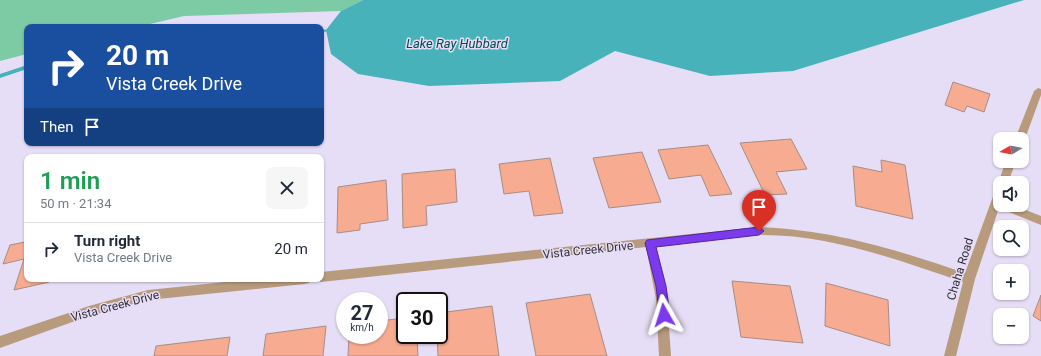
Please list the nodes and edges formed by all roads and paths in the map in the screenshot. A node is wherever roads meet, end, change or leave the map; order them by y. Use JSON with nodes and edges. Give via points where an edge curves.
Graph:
{"nodes":[{"id":1,"x":1038,"y":91,"type":"dead end"},
{"id":2,"x":1023,"y":132,"type":"edge"},
{"id":3,"x":996,"y":212,"type":"edge"},
{"id":4,"x":1019,"y":212,"type":"edge"},
{"id":5,"x":1041,"y":221,"type":"edge"},
{"id":6,"x":650,"y":243,"type":"junction"},
{"id":7,"x":324,"y":277,"type":"edge"},
{"id":8,"x":969,"y":280,"type":"junction"},
{"id":9,"x":276,"y":282,"type":"edge"},
{"id":10,"x":0,"y":342,"type":"edge"},
{"id":11,"x":665,"y":356,"type":"edge"},
{"id":12,"x":950,"y":356,"type":"edge"}],
"edges":[{"from":1,"to":2,"type":"street"},
{"from":3,"to":8,"type":"street","name":"Chaha Road"},
{"from":4,"to":5,"type":"street"},
{"from":6,"to":7,"type":"street","name":"Vista Creek Drive"},
{"from":6,"to":8,"type":"street","name":"Vista Creek Drive","via":[[759,231],[794,232],[870,246]]},
{"from":6,"to":11,"type":"street","via":[[661,286],[666,330]]},
{"from":8,"to":12,"type":"street","name":"Chaha Road"},
{"from":9,"to":10,"type":"street","name":"Vista Creek Drive","via":[[148,295]]}]}
